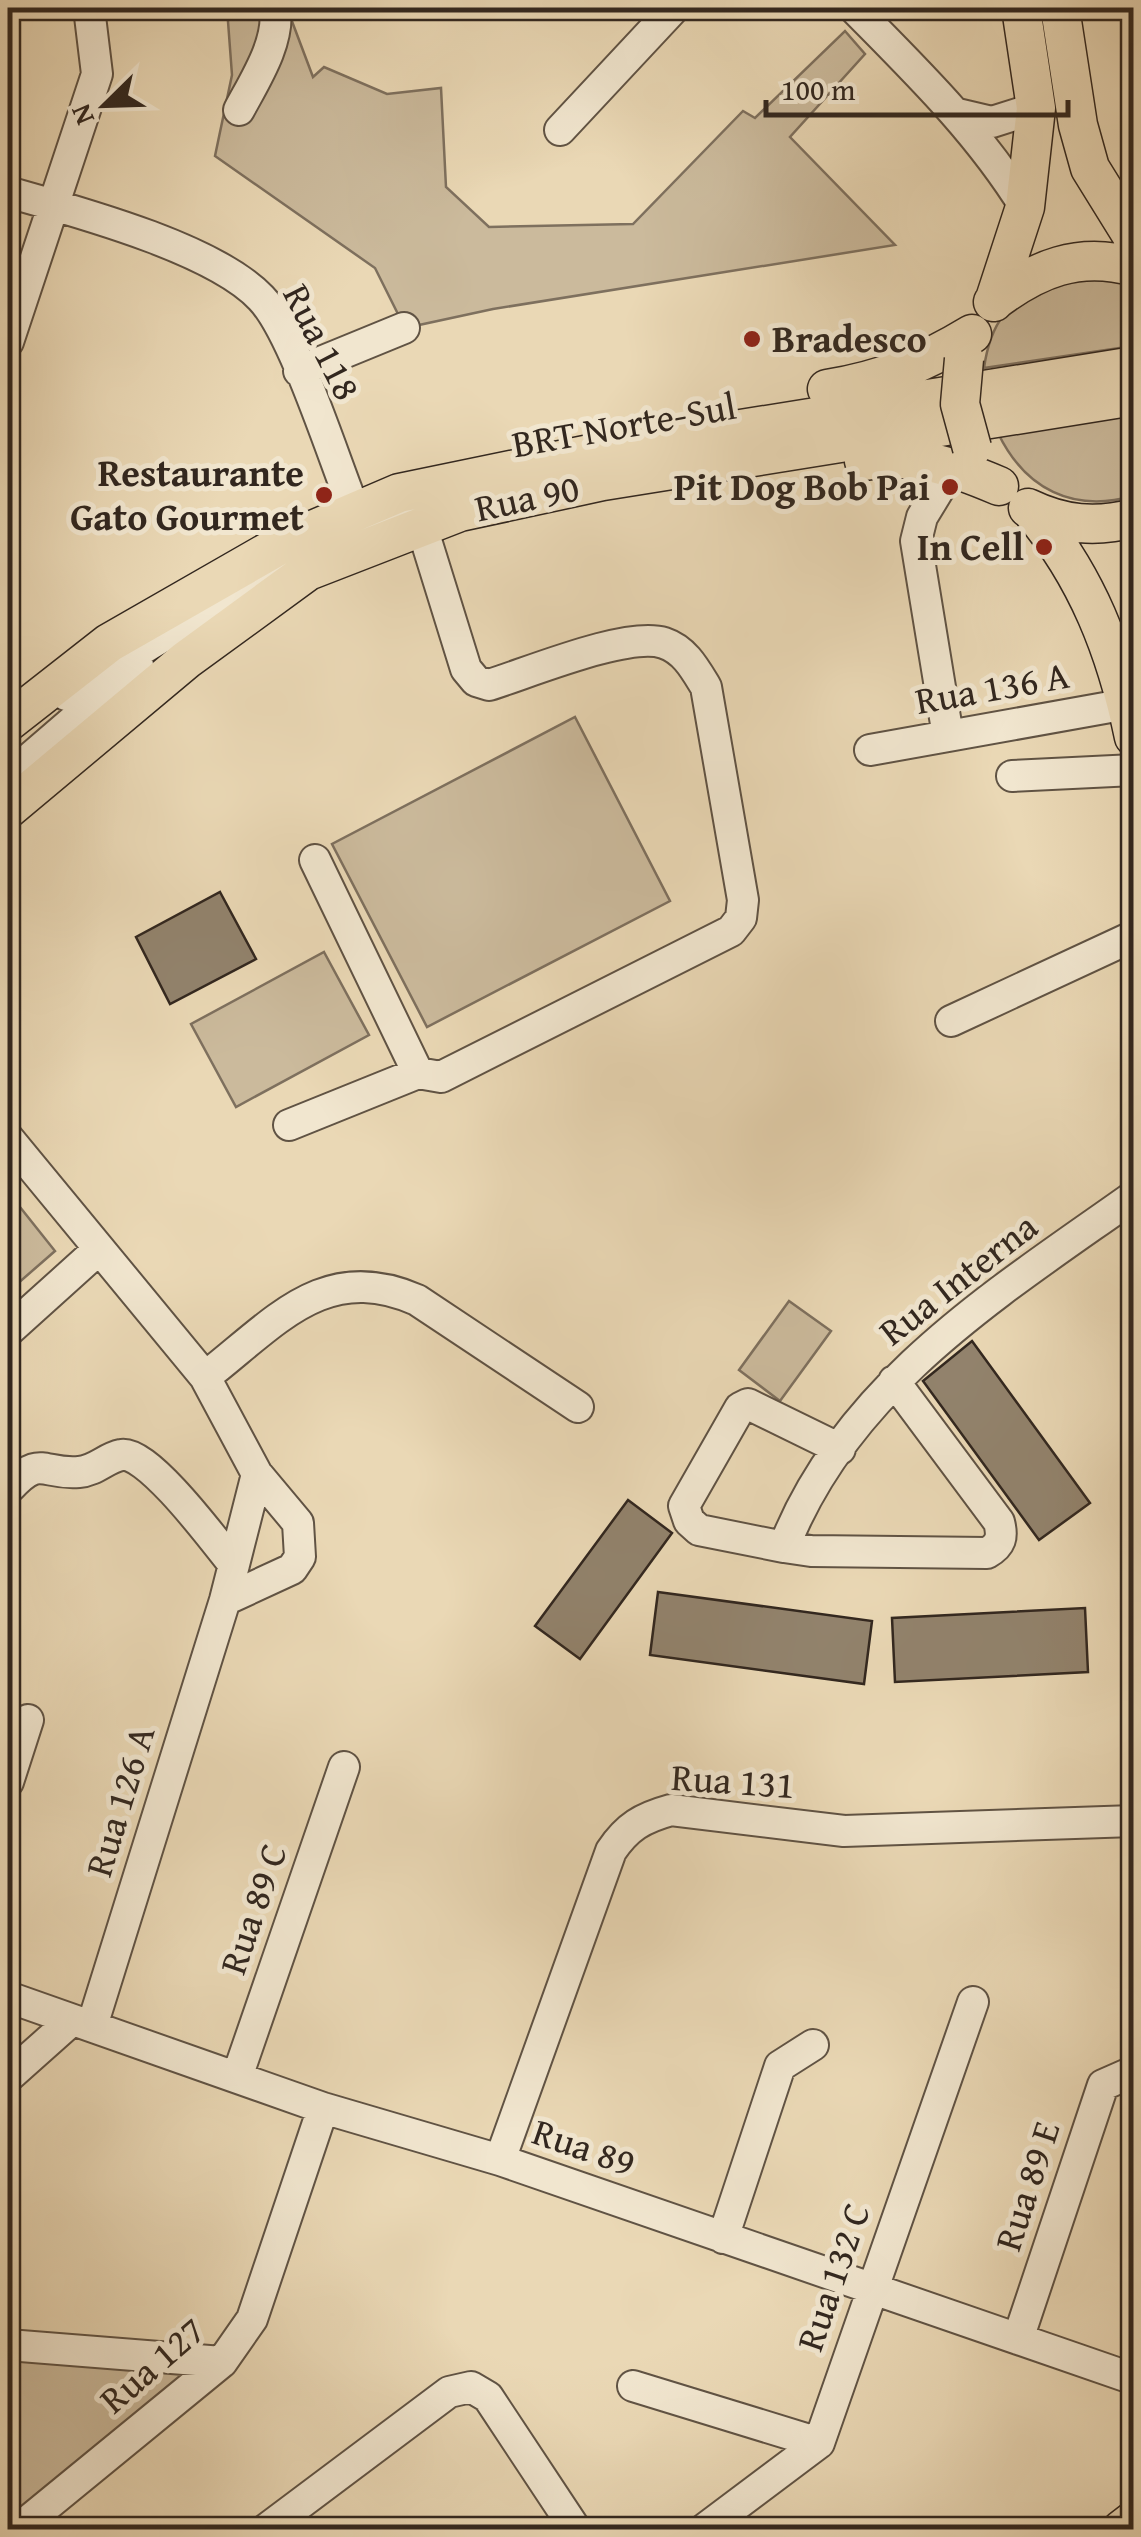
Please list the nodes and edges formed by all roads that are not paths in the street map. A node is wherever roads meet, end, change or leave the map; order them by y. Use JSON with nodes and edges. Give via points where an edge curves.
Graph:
{"nodes":[{"id":1,"x":89,"y":8,"type":"edge"},
{"id":2,"x":274,"y":8,"type":"edge"},
{"id":3,"x":674,"y":8,"type":"edge"},
{"id":4,"x":854,"y":8,"type":"edge"},
{"id":5,"x":1021,"y":8,"type":"edge"},
{"id":6,"x":1060,"y":8,"type":"edge"},
{"id":7,"x":1036,"y":108,"type":"junction"},
{"id":8,"x":239,"y":110,"type":"dead end"},
{"id":9,"x":958,"y":114,"type":"junction"},
{"id":10,"x":560,"y":130,"type":"dead end"},
{"id":11,"x":8,"y":192,"type":"edge"},
{"id":12,"x":56,"y":206,"type":"junction"},
{"id":13,"x":1025,"y":207,"type":"junction"},
{"id":14,"x":1134,"y":239,"type":"edge"},
{"id":15,"x":1134,"y":267,"type":"edge"},
{"id":16,"x":994,"y":302,"type":"junction"},
{"id":17,"x":404,"y":328,"type":"dead end"},
{"id":18,"x":8,"y":342,"type":"edge"},
{"id":19,"x":968,"y":347,"type":"junction"},
{"id":20,"x":1134,"y":366,"type":"edge"},
{"id":21,"x":299,"y":370,"type":"junction"},
{"id":22,"x":1134,"y":381,"type":"edge"},
{"id":23,"x":1134,"y":396,"type":"edge"},
{"id":24,"x":963,"y":457,"type":"junction"},
{"id":25,"x":399,"y":492,"type":"junction"},
{"id":26,"x":354,"y":509,"type":"junction"},
{"id":27,"x":1030,"y":510,"type":"junction"},
{"id":28,"x":1134,"y":518,"type":"edge"},
{"id":29,"x":424,"y":537,"type":"junction"},
{"id":30,"x":379,"y":546,"type":"junction"},
{"id":31,"x":161,"y":641,"type":"junction"},
{"id":32,"x":1130,"y":721,"type":"edge"},
{"id":33,"x":8,"y":722,"type":"edge"},
{"id":34,"x":948,"y":736,"type":"junction"},
{"id":35,"x":8,"y":740,"type":"edge"},
{"id":36,"x":870,"y":750,"type":"dead end"},
{"id":37,"x":1134,"y":770,"type":"edge"},
{"id":38,"x":8,"y":776,"type":"edge"},
{"id":39,"x":1012,"y":776,"type":"dead end"},
{"id":40,"x":8,"y":810,"type":"edge"},
{"id":41,"x":315,"y":860,"type":"dead end"},
{"id":42,"x":1134,"y":936,"type":"edge"},
{"id":43,"x":951,"y":1021,"type":"dead end"},
{"id":44,"x":418,"y":1073,"type":"junction"},
{"id":45,"x":289,"y":1125,"type":"dead end"},
{"id":46,"x":8,"y":1138,"type":"edge"},
{"id":47,"x":1134,"y":1196,"type":"edge"},
{"id":48,"x":98,"y":1250,"type":"junction"},
{"id":49,"x":8,"y":1331,"type":"edge"},
{"id":50,"x":205,"y":1376,"type":"junction"},
{"id":51,"x":894,"y":1381,"type":"junction"},
{"id":52,"x":578,"y":1406,"type":"dead end"},
{"id":53,"x":840,"y":1449,"type":"junction"},
{"id":54,"x":258,"y":1474,"type":"junction"},
{"id":55,"x":10,"y":1487,"type":"dead end"},
{"id":56,"x":784,"y":1547,"type":"junction"},
{"id":57,"x":234,"y":1565,"type":"junction"},
{"id":58,"x":225,"y":1600,"type":"junction"},
{"id":59,"x":28,"y":1720,"type":"dead end"},
{"id":60,"x":344,"y":1768,"type":"dead end"},
{"id":61,"x":8,"y":1782,"type":"edge"},
{"id":62,"x":1134,"y":1821,"type":"edge"},
{"id":63,"x":8,"y":1997,"type":"edge"},
{"id":64,"x":973,"y":2002,"type":"dead end"},
{"id":65,"x":82,"y":2022,"type":"junction"},
{"id":66,"x":813,"y":2046,"type":"dead end"},
{"id":67,"x":1128,"y":2074,"type":"dead end"},
{"id":68,"x":8,"y":2077,"type":"edge"},
{"id":69,"x":237,"y":2077,"type":"junction"},
{"id":70,"x":322,"y":2108,"type":"junction"},
{"id":71,"x":500,"y":2160,"type":"junction"},
{"id":72,"x":724,"y":2238,"type":"junction"},
{"id":73,"x":870,"y":2289,"type":"junction"},
{"id":74,"x":1018,"y":2339,"type":"junction"},
{"id":75,"x":8,"y":2345,"type":"edge"},
{"id":76,"x":222,"y":2362,"type":"junction"},
{"id":77,"x":1131,"y":2368,"type":"edge"},
{"id":78,"x":633,"y":2386,"type":"dead end"},
{"id":79,"x":819,"y":2443,"type":"junction"},
{"id":80,"x":1134,"y":2520,"type":"edge"},
{"id":81,"x":17,"y":2530,"type":"edge"},
{"id":82,"x":265,"y":2530,"type":"edge"},
{"id":83,"x":576,"y":2530,"type":"edge"},
{"id":84,"x":703,"y":2530,"type":"edge"},
{"id":85,"x":1121,"y":2530,"type":"edge"}],
"edges":[{"from":1,"to":12,"type":"street","via":[[97,74]]},
{"from":2,"to":8,"type":"street","via":[[266,57]]},
{"from":3,"to":10,"type":"street"},
{"from":4,"to":9,"type":"street"},
{"from":5,"to":7,"type":"main road"},
{"from":6,"to":14,"type":"main road","via":[[1090,168]]},
{"from":7,"to":9,"type":"street","via":[[992,122]]},
{"from":7,"to":13,"type":"main road"},
{"from":9,"to":13,"type":"street"},
{"from":11,"to":12,"type":"street","name":"Rua 118"},
{"from":12,"to":18,"type":"street"},
{"from":12,"to":21,"type":"street","name":"Rua 118","via":[[204,258],[262,298]]},
{"from":13,"to":16,"type":"main road"},
{"from":15,"to":16,"type":"main road","via":[[1069,261],[1029,276]]},
{"from":16,"to":19,"type":"main road"},
{"from":17,"to":21,"type":"street"},
{"from":19,"to":24,"type":"main road","bridge":true,"via":[[960,404]]},
{"from":19,"to":25,"type":"main road","via":[[877,381],[595,426]]},
{"from":20,"to":25,"type":"main road","name":"Rua 90","via":[[604,451]]},
{"from":21,"to":26,"type":"street","name":"Rua 118"},
{"from":22,"to":31,"type":"street","name":"BRT Norte-Sul","via":[[594,468],[454,498],[354,528],[298,555]]},
{"from":23,"to":30,"type":"main road","name":"Rua 90","via":[[603,481],[460,512]]},
{"from":24,"to":27,"type":"main road"},
{"from":24,"to":29,"type":"main road","via":[[891,456],[557,508]]},
{"from":24,"to":34,"type":"street","via":[[922,517],[916,541]]},
{"from":25,"to":26,"type":"main road","name":"Rua 90"},
{"from":26,"to":33,"type":"main road","name":"Rua 90","via":[[110,644]]},
{"from":27,"to":28,"type":"main road","via":[[1068,523],[1108,525]]},
{"from":27,"to":32,"type":"main road","via":[[1062,546],[1084,586],[1106,633]]},
{"from":29,"to":30,"type":"main road"},
{"from":29,"to":44,"type":"street","via":[[466,669],[476,682],[490,685],[629,642],[662,642],[689,658],[706,687],[743,900],[742,918],[731,931],[441,1077]]},
{"from":30,"to":40,"type":"main road","name":"Rua 90","via":[[308,571],[186,660]]},
{"from":31,"to":35,"type":"street","name":"BRT Norte-Sul","via":[[52,704]]},
{"from":31,"to":38,"type":"street","name":"BRT Norte-Sul","via":[[117,687]]},
{"from":32,"to":34,"type":"street","name":"Rua 136 A"},
{"from":34,"to":36,"type":"street","name":"Rua 136 A"},
{"from":37,"to":39,"type":"street"},
{"from":41,"to":44,"type":"street"},
{"from":42,"to":43,"type":"street"},
{"from":44,"to":45,"type":"street"},
{"from":46,"to":48,"type":"street"},
{"from":47,"to":51,"type":"street","name":"Rua Interna","via":[[942,1334]]},
{"from":48,"to":49,"type":"street"},
{"from":48,"to":50,"type":"street"},
{"from":50,"to":52,"type":"street","via":[[307,1298],[348,1284],[388,1287]]},
{"from":50,"to":54,"type":"street"},
{"from":51,"to":53,"type":"street","name":"Rua Interna"},
{"from":51,"to":56,"type":"street","via":[[998,1522],[998,1547]]},
{"from":53,"to":56,"type":"street","name":"Rua Interna"},
{"from":53,"to":56,"type":"street","via":[[748,1404],[684,1506],[699,1530]]},
{"from":54,"to":57,"type":"street","name":"Rua 126 A"},
{"from":54,"to":58,"type":"street","via":[[298,1523],[300,1557],[292,1568]]},
{"from":55,"to":57,"type":"street","via":[[27,1468],[80,1472],[122,1454],[134,1456]]},
{"from":57,"to":58,"type":"street","name":"Rua 126 A"},
{"from":58,"to":65,"type":"street","name":"Rua 126 A"},
{"from":59,"to":61,"type":"street"},
{"from":60,"to":69,"type":"street","name":"Rua 89 C"},
{"from":62,"to":71,"type":"street","name":"Rua 131","via":[[844,1831],[671,1810],[645,1817],[625,1830],[611,1852]]},
{"from":63,"to":65,"type":"street","name":"Rua 89"},
{"from":64,"to":73,"type":"street","name":"Rua 132 C"},
{"from":65,"to":68,"type":"street"},
{"from":65,"to":69,"type":"street","name":"Rua 89"},
{"from":66,"to":72,"type":"street","via":[[780,2066]]},
{"from":67,"to":74,"type":"street","name":"Rua 89 E","via":[[1102,2085]]},
{"from":69,"to":70,"type":"street","name":"Rua 89"},
{"from":70,"to":71,"type":"street","name":"Rua 89"},
{"from":70,"to":76,"type":"street","name":"Rua 127","via":[[252,2319]]},
{"from":71,"to":72,"type":"street","name":"Rua 89"},
{"from":72,"to":73,"type":"street","name":"Rua 89"},
{"from":73,"to":74,"type":"street","name":"Rua 89"},
{"from":73,"to":79,"type":"street","name":"Rua 132 C"},
{"from":74,"to":77,"type":"street","name":"Rua 89"},
{"from":75,"to":76,"type":"street"},
{"from":76,"to":81,"type":"street","name":"Rua 127"},
{"from":78,"to":79,"type":"street"},
{"from":79,"to":84,"type":"street"},
{"from":80,"to":85,"type":"main road"},
{"from":82,"to":83,"type":"street","via":[[449,2392],[471,2387],[488,2396]]}]}
